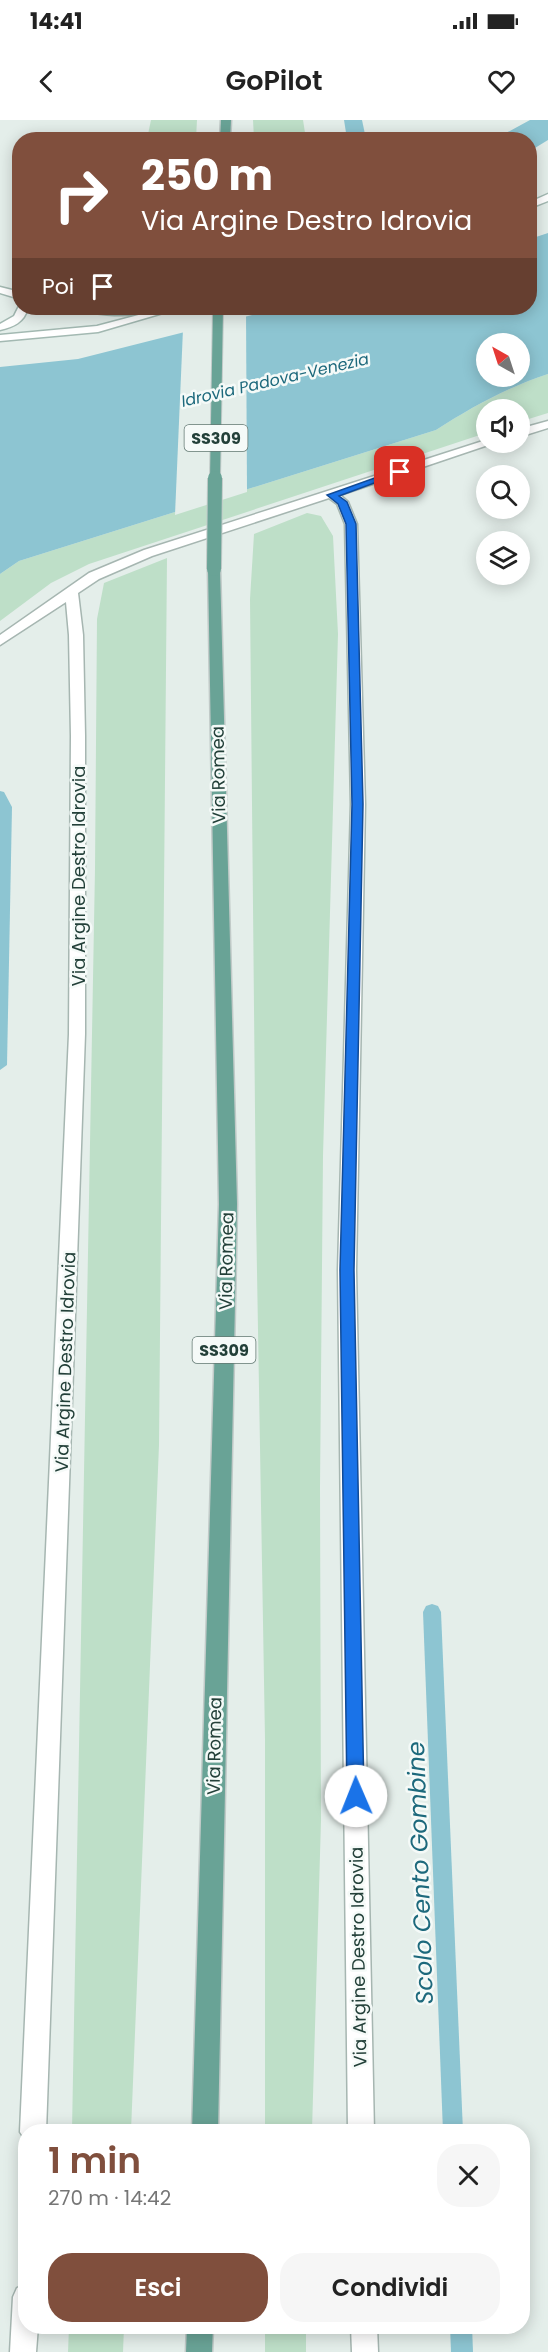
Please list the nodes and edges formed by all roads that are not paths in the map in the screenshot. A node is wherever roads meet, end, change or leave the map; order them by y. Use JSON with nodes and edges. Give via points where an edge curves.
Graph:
{"nodes":[{"id":1,"x":21,"y":315,"type":"edge"},
{"id":2,"x":149,"y":315,"type":"edge"},
{"id":3,"x":218,"y":315,"type":"edge"},
{"id":4,"x":0,"y":327,"type":"edge"},
{"id":5,"x":0,"y":338,"type":"edge"},
{"id":6,"x":548,"y":424,"type":"edge"},
{"id":7,"x":530,"y":430,"type":"edge"},
{"id":8,"x":476,"y":447,"type":"edge"},
{"id":9,"x":332,"y":495,"type":"junction"},
{"id":10,"x":71,"y":592,"type":"junction"},
{"id":11,"x":0,"y":641,"type":"edge"},
{"id":12,"x":33,"y":2124,"type":"edge"},
{"id":13,"x":205,"y":2124,"type":"edge"},
{"id":14,"x":361,"y":2124,"type":"edge"},
{"id":15,"x":24,"y":2334,"type":"edge"},
{"id":16,"x":200,"y":2334,"type":"edge"},
{"id":17,"x":364,"y":2334,"type":"edge"},
{"id":18,"x":23,"y":2352,"type":"edge"},
{"id":19,"x":200,"y":2352,"type":"edge"},
{"id":20,"x":365,"y":2352,"type":"edge"}],
"edges":[{"from":1,"to":4,"type":"street"},
{"from":2,"to":5,"type":"street","via":[[98,329]]},
{"from":3,"to":13,"type":"main road","name":"Via Romea","number":"SS309","bridge":true,"via":[[214,569],[228,1204]]},
{"from":6,"to":7,"type":"street"},
{"from":8,"to":9,"type":"street"},
{"from":9,"to":10,"type":"street","via":[[148,553],[94,576]]},
{"from":9,"to":14,"type":"street","name":"Via Argine Destro Idrovia","via":[[342,502],[351,524],[358,804],[347,1270]]},
{"from":10,"to":11,"type":"street"},
{"from":10,"to":12,"type":"street","name":"Via Argine Destro Idrovia","via":[[78,713],[77,1034]]},
{"from":15,"to":18,"type":"street"},
{"from":16,"to":19,"type":"main road"},
{"from":17,"to":20,"type":"street"}]}
